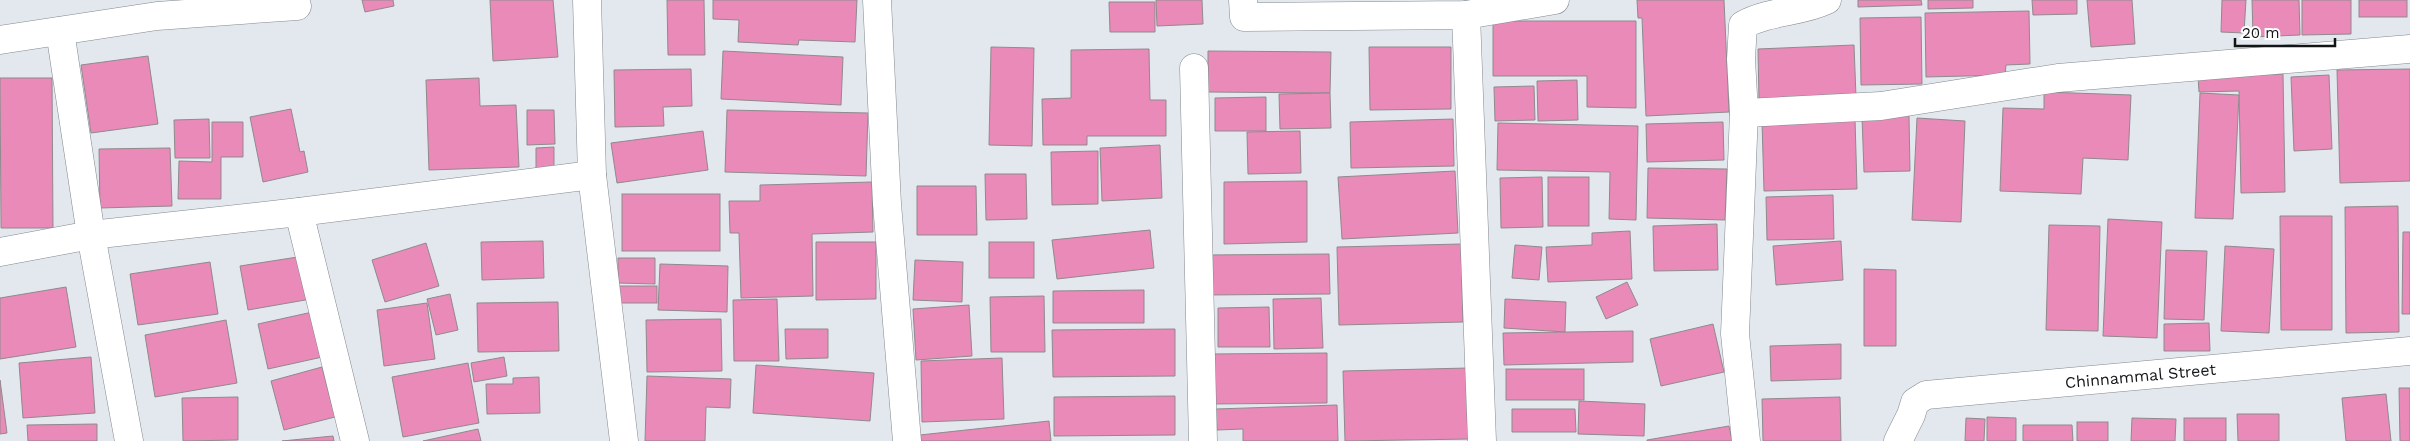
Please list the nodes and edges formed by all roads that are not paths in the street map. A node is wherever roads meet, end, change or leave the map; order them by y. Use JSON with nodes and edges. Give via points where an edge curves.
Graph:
{"nodes":[{"id":1,"x":587,"y":0,"type":"edge"},
{"id":2,"x":877,"y":0,"type":"edge"},
{"id":3,"x":1243,"y":0,"type":"edge"},
{"id":4,"x":1555,"y":0,"type":"edge"},
{"id":5,"x":1827,"y":0,"type":"edge"},
{"id":6,"x":297,"y":6,"type":"dead end"},
{"id":7,"x":1466,"y":15,"type":"junction"},
{"id":8,"x":60,"y":31,"type":"junction"},
{"id":9,"x":0,"y":40,"type":"edge"},
{"id":10,"x":2410,"y":49,"type":"edge"},
{"id":11,"x":1194,"y":68,"type":"dead end"},
{"id":12,"x":1744,"y":113,"type":"junction"},
{"id":13,"x":592,"y":175,"type":"junction"},
{"id":14,"x":299,"y":212,"type":"junction"},
{"id":15,"x":91,"y":235,"type":"junction"},
{"id":16,"x":0,"y":252,"type":"edge"},
{"id":17,"x":2410,"y":351,"type":"edge"},
{"id":18,"x":129,"y":441,"type":"edge"},
{"id":19,"x":355,"y":441,"type":"edge"},
{"id":20,"x":624,"y":441,"type":"edge"},
{"id":21,"x":907,"y":441,"type":"edge"},
{"id":22,"x":1203,"y":441,"type":"edge"},
{"id":23,"x":1482,"y":441,"type":"edge"},
{"id":24,"x":1746,"y":441,"type":"edge"},
{"id":25,"x":1898,"y":441,"type":"edge"}],
"edges":[{"from":1,"to":13,"type":"street"},
{"from":2,"to":21,"type":"street","via":[[887,204]]},
{"from":3,"to":7,"type":"street","via":[[1244,17]]},
{"from":4,"to":7,"type":"street"},
{"from":5,"to":12,"type":"street","via":[[1759,16],[1743,26]]},
{"from":6,"to":8,"type":"street","via":[[157,16]]},
{"from":7,"to":23,"type":"street"},
{"from":8,"to":9,"type":"street"},
{"from":8,"to":15,"type":"street"},
{"from":10,"to":12,"type":"street","via":[[2058,78],[1881,106]]},
{"from":11,"to":22,"type":"street"},
{"from":12,"to":24,"type":"street","via":[[1736,334]]},
{"from":13,"to":14,"type":"street"},
{"from":13,"to":20,"type":"street"},
{"from":14,"to":15,"type":"street"},
{"from":14,"to":19,"type":"street"},
{"from":15,"to":16,"type":"street"},
{"from":15,"to":18,"type":"street"},
{"from":17,"to":25,"type":"street","name":"Chinnammal Street","via":[[1926,395],[1915,402]]}]}
